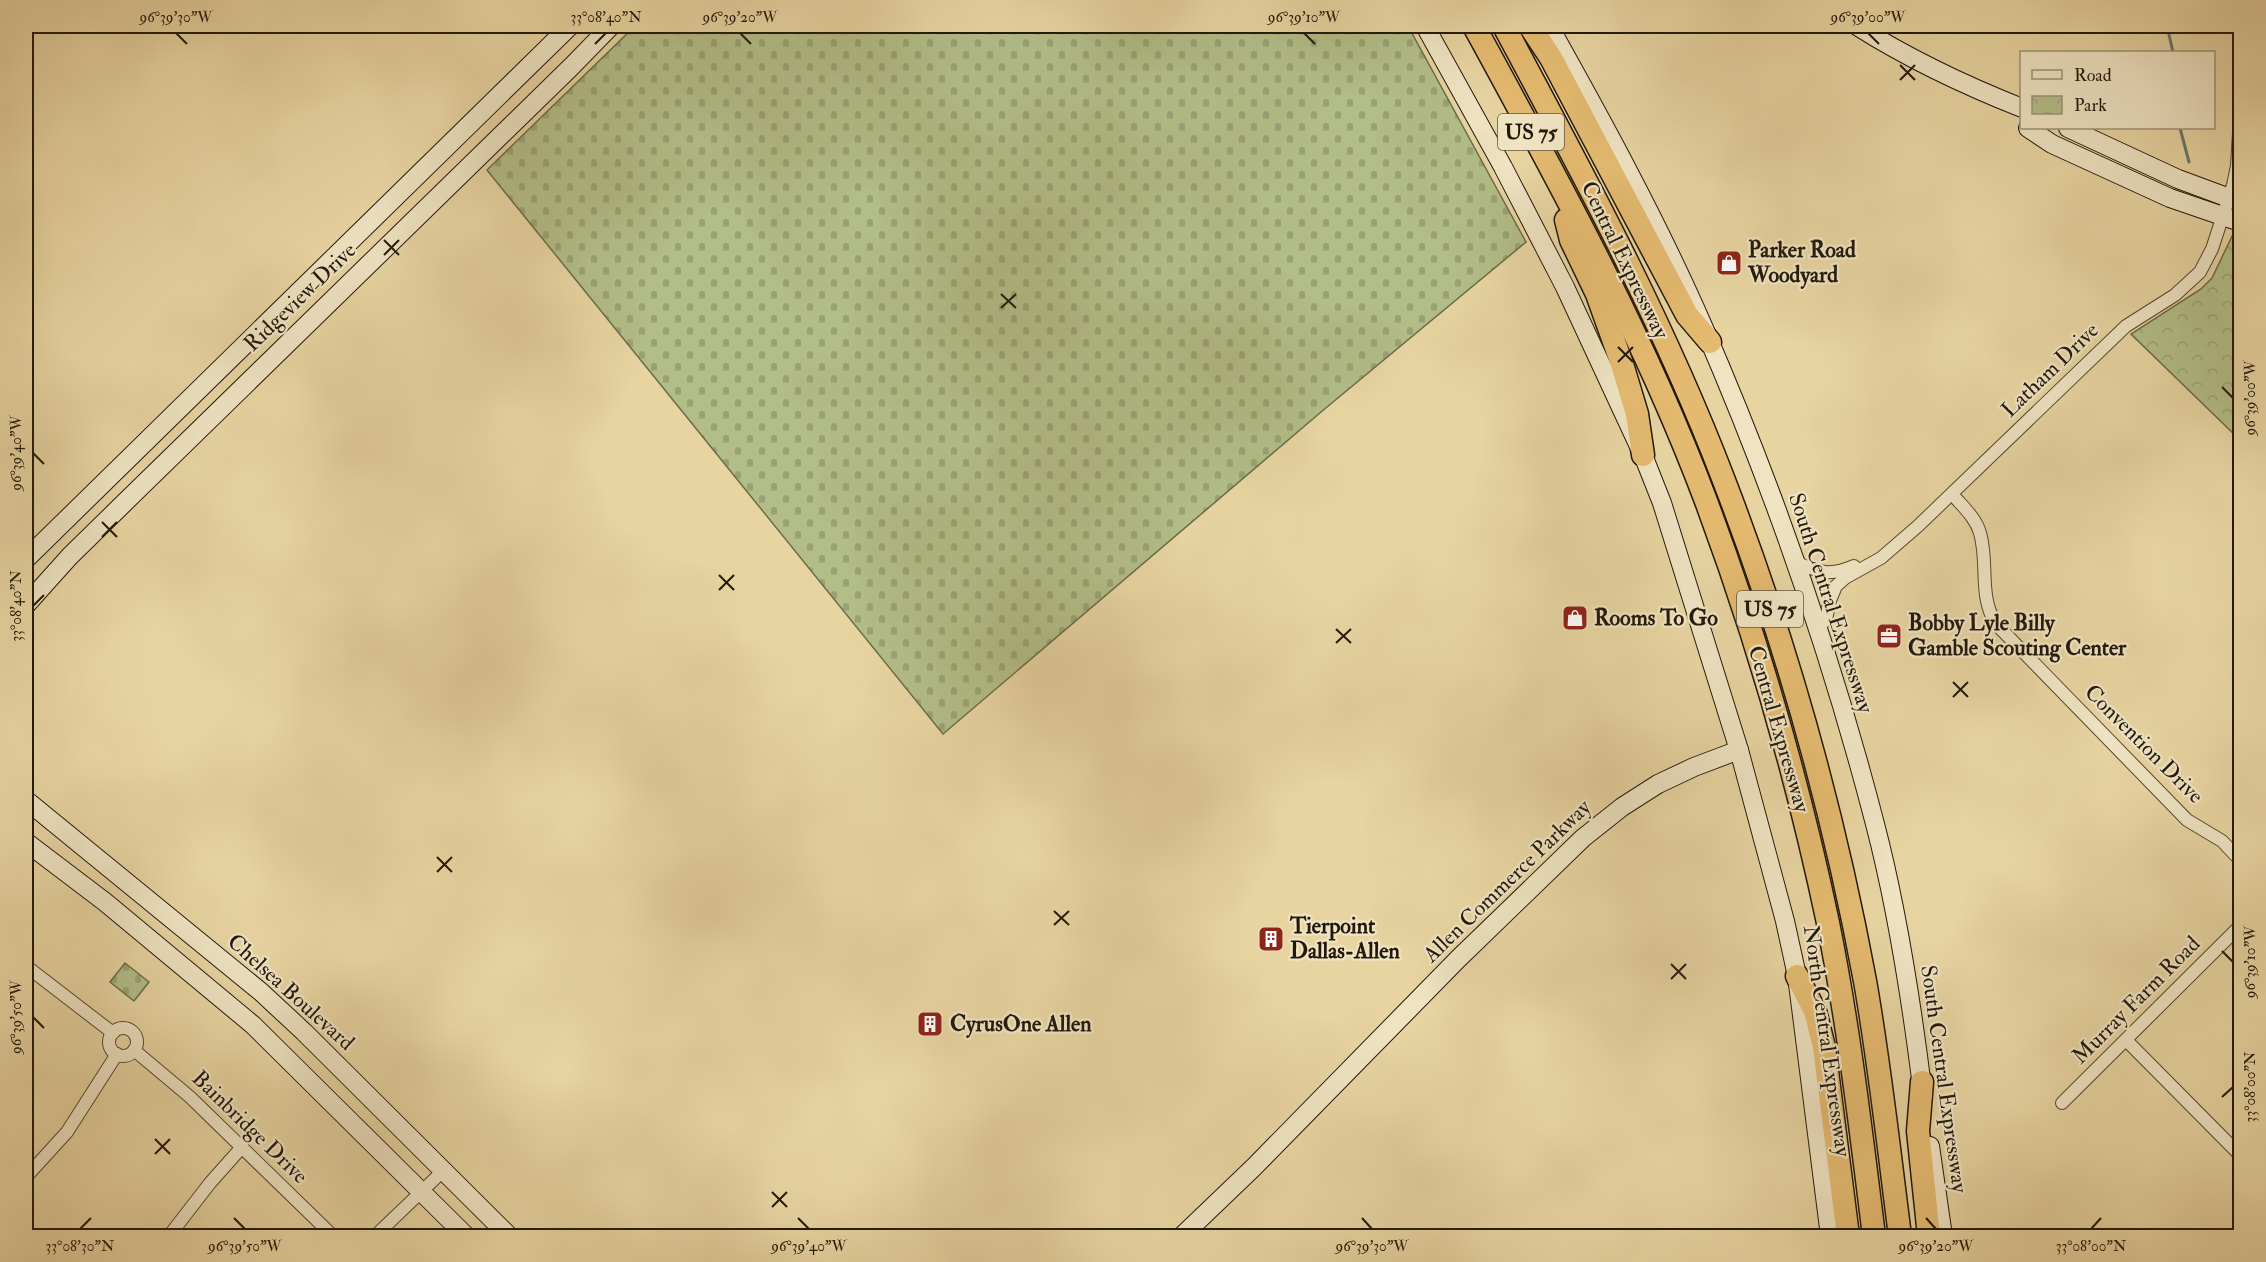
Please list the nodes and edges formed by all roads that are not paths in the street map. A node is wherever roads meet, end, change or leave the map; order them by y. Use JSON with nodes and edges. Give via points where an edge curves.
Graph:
{"nodes":[{"id":1,"x":570,"y":26,"type":"edge"},
{"id":2,"x":611,"y":26,"type":"edge"},
{"id":3,"x":1425,"y":26,"type":"edge"},
{"id":4,"x":1474,"y":26,"type":"edge"},
{"id":5,"x":1504,"y":26,"type":"edge"},
{"id":6,"x":1530,"y":26,"type":"edge"},
{"id":7,"x":1549,"y":26,"type":"edge"},
{"id":8,"x":1857,"y":26,"type":"edge"},
{"id":9,"x":1970,"y":87,"type":"junction"},
{"id":10,"x":2020,"y":107,"type":"edge"},
{"id":11,"x":2241,"y":116,"type":"edge"},
{"id":12,"x":2020,"y":122,"type":"edge"},
{"id":13,"x":2030,"y":129,"type":"edge"},
{"id":14,"x":2070,"y":129,"type":"edge"},
{"id":15,"x":440,"y":153,"type":"junction"},
{"id":16,"x":1552,"y":172,"type":"junction"},
{"id":17,"x":460,"y":175,"type":"junction"},
{"id":18,"x":2235,"y":200,"type":"edge"},
{"id":19,"x":2232,"y":219,"type":"edge"},
{"id":20,"x":1710,"y":342,"type":"junction"},
{"id":21,"x":1643,"y":455,"type":"junction"},
{"id":22,"x":1953,"y":495,"type":"junction"},
{"id":23,"x":1890,"y":548,"type":"junction"},
{"id":24,"x":26,"y":559,"type":"edge"},
{"id":25,"x":1796,"y":562,"type":"junction"},
{"id":26,"x":26,"y":605,"type":"edge"},
{"id":27,"x":1819,"y":630,"type":"junction"},
{"id":28,"x":1739,"y":750,"type":"junction"},
{"id":29,"x":26,"y":800,"type":"edge"},
{"id":30,"x":26,"y":842,"type":"edge"},
{"id":31,"x":2241,"y":860,"type":"edge"},
{"id":32,"x":2241,"y":926,"type":"edge"},
{"id":33,"x":26,"y":966,"type":"edge"},
{"id":34,"x":1797,"y":976,"type":"junction"},
{"id":35,"x":112,"y":1033,"type":"junction"},
{"id":36,"x":2126,"y":1040,"type":"junction"},
{"id":37,"x":134,"y":1050,"type":"junction"},
{"id":38,"x":117,"y":1054,"type":"junction"},
{"id":39,"x":1922,"y":1082,"type":"junction"},
{"id":40,"x":2062,"y":1103,"type":"dead end"},
{"id":41,"x":242,"y":1147,"type":"junction"},
{"id":42,"x":2241,"y":1155,"type":"edge"},
{"id":43,"x":443,"y":1171,"type":"junction"},
{"id":44,"x":26,"y":1177,"type":"edge"},
{"id":45,"x":421,"y":1192,"type":"junction"},
{"id":46,"x":169,"y":1236,"type":"edge"},
{"id":47,"x":333,"y":1236,"type":"edge"},
{"id":48,"x":375,"y":1236,"type":"edge"},
{"id":49,"x":466,"y":1236,"type":"edge"},
{"id":50,"x":509,"y":1236,"type":"edge"},
{"id":51,"x":1182,"y":1236,"type":"edge"},
{"id":52,"x":1830,"y":1236,"type":"edge"},
{"id":53,"x":1848,"y":1236,"type":"edge"},
{"id":54,"x":1874,"y":1236,"type":"edge"},
{"id":55,"x":1900,"y":1236,"type":"edge"},
{"id":56,"x":1929,"y":1236,"type":"edge"},
{"id":57,"x":1942,"y":1236,"type":"edge"}],
"edges":[{"from":1,"to":15,"type":"main road","name":"Ridgeview Drive"},
{"from":2,"to":17,"type":"main road","name":"Ridgeview Drive"},
{"from":3,"to":21,"type":"main road","name":"North Central Expressway","via":[[1536,229]]},
{"from":4,"to":16,"type":"highway","name":"Central Expressway","number":"US 75"},
{"from":5,"to":55,"type":"highway","name":"Central Expressway","number":"US 75","via":[[1615,235],[1668,346],[1726,484],[1773,618],[1816,763],[1851,910],[1876,1047]]},
{"from":6,"to":20,"type":"highway","via":[[1551,58],[1687,315]]},
{"from":7,"to":20,"type":"main road","name":"South Central Expressway","via":[[1656,227]]},
{"from":8,"to":9,"type":"main road"},
{"from":9,"to":10,"type":"main road"},
{"from":9,"to":12,"type":"main road"},
{"from":11,"to":18,"type":"street"},
{"from":13,"to":19,"type":"main road","via":[[2052,144],[2170,198]]},
{"from":14,"to":18,"type":"main road","via":[[2178,179]]},
{"from":15,"to":17,"type":"main road"},
{"from":15,"to":24,"type":"main road","name":"Ridgeview Drive"},
{"from":16,"to":21,"type":"highway","via":[[1572,240],[1622,364],[1637,414]]},
{"from":16,"to":54,"type":"highway","name":"Central Expressway","number":"US 75","via":[[1623,311],[1688,456],[1761,662],[1828,925],[1859,1109]]},
{"from":17,"to":26,"type":"main road","name":"Ridgeview Drive","via":[[70,556]]},
{"from":18,"to":19,"type":"street","name":"Latham Drive"},
{"from":19,"to":22,"type":"street","name":"Latham Drive","via":[[2192,282],[2126,326]]},
{"from":20,"to":25,"type":"main road","name":"South Central Expressway"},
{"from":21,"to":28,"type":"main road","name":"North Central Expressway","via":[[1678,552]]},
{"from":22,"to":23,"type":"street","name":"Latham Drive"},
{"from":22,"to":31,"type":"street","name":"Convention Drive","via":[[1980,533],[1986,603],[1996,624],[2187,820],[2222,841]]},
{"from":23,"to":25,"type":"street","name":"Latham Drive","via":[[1833,573]]},
{"from":23,"to":27,"type":"street","name":"Latham Drive","via":[[1836,586]]},
{"from":25,"to":27,"type":"main road","name":"South Central Expressway"},
{"from":27,"to":39,"type":"main road","name":"South Central Expressway","via":[[1876,825]]},
{"from":28,"to":34,"type":"main road","name":"North Central Expressway"},
{"from":28,"to":51,"type":"main road","name":"Allen Commerce Parkway","via":[[1658,784],[1583,838]]},
{"from":29,"to":43,"type":"main road","name":"Chelsea Boulevard","via":[[261,992]]},
{"from":30,"to":45,"type":"main road","via":[[235,1009]]},
{"from":32,"to":36,"type":"street","name":"Murray Farm Road"},
{"from":33,"to":35,"type":"street","name":"Bainbridge Drive"},
{"from":34,"to":52,"type":"main road","name":"North Central Expressway"},
{"from":34,"to":53,"type":"highway","via":[[1815,1011],[1824,1047]]},
{"from":35,"to":37,"type":"street","name":"Bainbridge Drive","via":[[125,1028],[133,1032],[137,1040]]},
{"from":35,"to":38,"type":"street","via":[[110,1046]]},
{"from":36,"to":40,"type":"street","name":"Murray Farm Road"},
{"from":36,"to":42,"type":"street"},
{"from":37,"to":38,"type":"street","via":[[124,1056]]},
{"from":37,"to":41,"type":"street","name":"Bainbridge Drive"},
{"from":38,"to":44,"type":"street","via":[[67,1132]]},
{"from":39,"to":56,"type":"highway","via":[[1918,1131]]},
{"from":39,"to":57,"type":"main road","name":"South Central Expressway"},
{"from":41,"to":46,"type":"street"},
{"from":41,"to":47,"type":"street","name":"Bainbridge Drive"},
{"from":43,"to":45,"type":"street"},
{"from":43,"to":50,"type":"main road","name":"Chelsea Boulevard"},
{"from":45,"to":48,"type":"street"},
{"from":45,"to":49,"type":"main road"}]}
